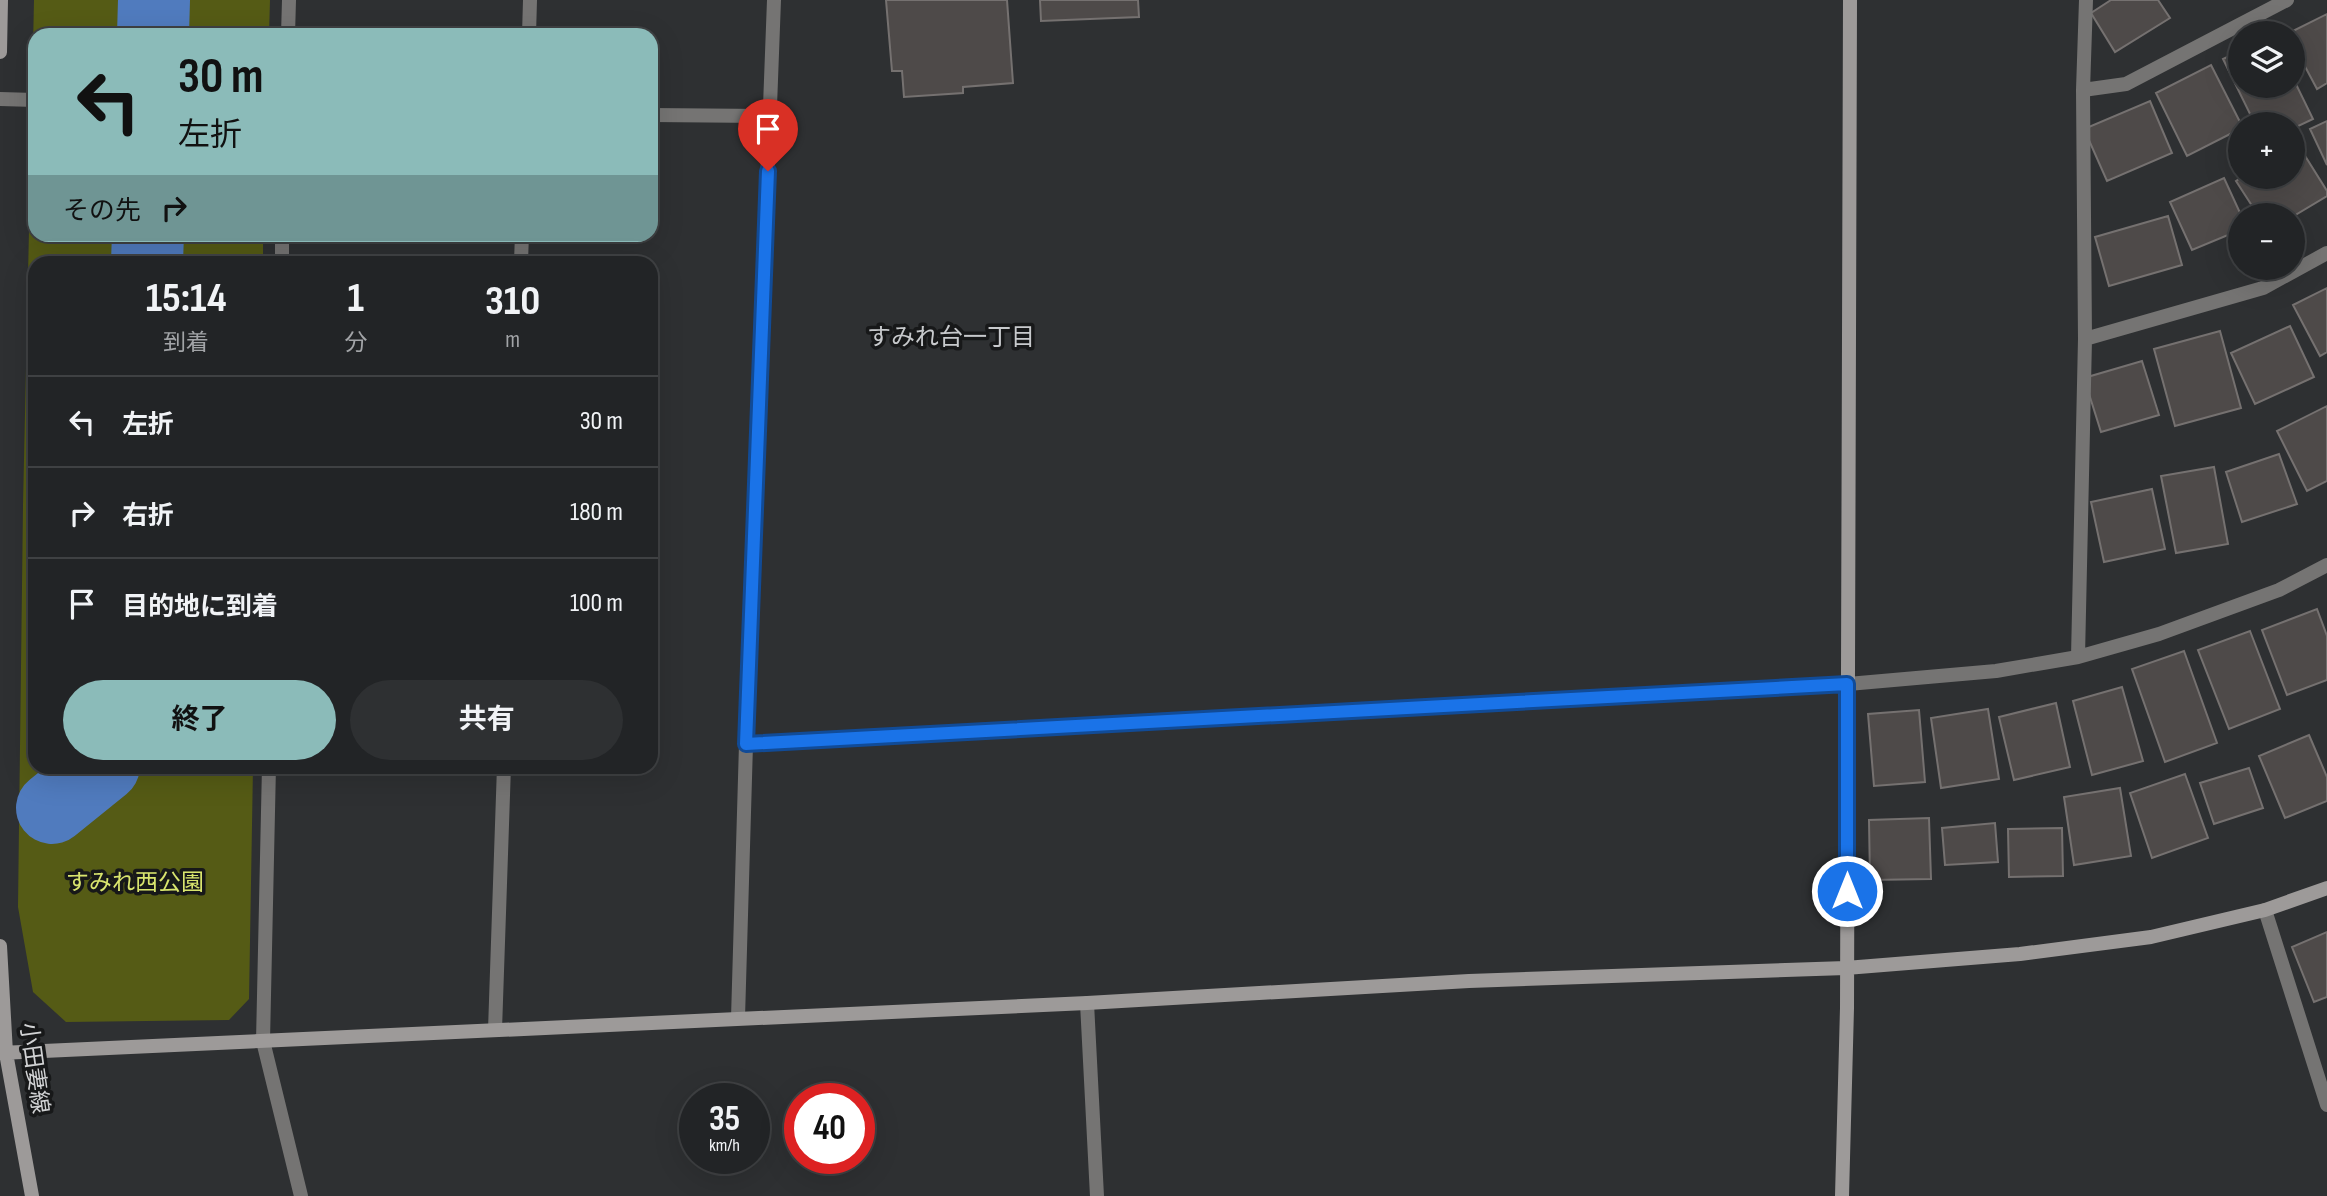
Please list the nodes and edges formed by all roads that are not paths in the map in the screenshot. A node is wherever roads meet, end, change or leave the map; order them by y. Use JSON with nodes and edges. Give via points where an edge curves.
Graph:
{"nodes":[{"id":1,"x":1,"y":0,"type":"edge"},
{"id":2,"x":289,"y":0,"type":"edge"},
{"id":3,"x":530,"y":0,"type":"edge"},
{"id":4,"x":774,"y":0,"type":"edge"},
{"id":5,"x":1850,"y":0,"type":"edge"},
{"id":6,"x":2086,"y":0,"type":"edge"},
{"id":7,"x":2287,"y":0,"type":"edge"},
{"id":8,"x":288,"y":28,"type":"edge"},
{"id":9,"x":528,"y":28,"type":"edge"},
{"id":10,"x":0,"y":52,"type":"edge"},
{"id":11,"x":2083,"y":90,"type":"junction"},
{"id":12,"x":0,"y":99,"type":"edge"},
{"id":13,"x":28,"y":100,"type":"edge"},
{"id":14,"x":658,"y":115,"type":"edge"},
{"id":15,"x":770,"y":116,"type":"junction"},
{"id":16,"x":2327,"y":253,"type":"edge"},
{"id":17,"x":2085,"y":340,"type":"junction"},
{"id":18,"x":2327,"y":565,"type":"edge"},
{"id":19,"x":2078,"y":657,"type":"junction"},
{"id":20,"x":1847,"y":684,"type":"junction"},
{"id":21,"x":746,"y":744,"type":"junction"},
{"id":22,"x":270,"y":774,"type":"edge"},
{"id":23,"x":504,"y":774,"type":"edge"},
{"id":24,"x":2327,"y":888,"type":"edge"},
{"id":25,"x":2265,"y":910,"type":"junction"},
{"id":26,"x":0,"y":946,"type":"edge"},
{"id":27,"x":1846,"y":968,"type":"junction"},
{"id":28,"x":1087,"y":1003,"type":"junction"},
{"id":29,"x":738,"y":1018,"type":"junction"},
{"id":30,"x":495,"y":1030,"type":"junction"},
{"id":31,"x":263,"y":1041,"type":"junction"},
{"id":32,"x":3,"y":1053,"type":"edge"},
{"id":33,"x":2327,"y":1105,"type":"edge"},
{"id":34,"x":32,"y":1196,"type":"edge"},
{"id":35,"x":301,"y":1196,"type":"edge"},
{"id":36,"x":1097,"y":1196,"type":"edge"},
{"id":37,"x":1842,"y":1196,"type":"edge"}],
"edges":[{"from":1,"to":10,"type":"street"},
{"from":2,"to":8,"type":"street"},
{"from":3,"to":9,"type":"street"},
{"from":4,"to":15,"type":"street"},
{"from":5,"to":20,"type":"street"},
{"from":6,"to":11,"type":"street"},
{"from":7,"to":11,"type":"street","via":[[2126,84]]},
{"from":11,"to":17,"type":"street"},
{"from":12,"to":13,"type":"street"},
{"from":14,"to":15,"type":"street"},
{"from":15,"to":21,"type":"street"},
{"from":16,"to":17,"type":"street","via":[[2263,288]]},
{"from":17,"to":19,"type":"street"},
{"from":18,"to":19,"type":"street","via":[[2280,590],[2159,634]]},
{"from":19,"to":20,"type":"street","via":[[1996,671]]},
{"from":20,"to":21,"type":"street"},
{"from":20,"to":27,"type":"street"},
{"from":21,"to":29,"type":"street"},
{"from":22,"to":31,"type":"street"},
{"from":23,"to":30,"type":"street"},
{"from":24,"to":25,"type":"street"},
{"from":25,"to":27,"type":"street","via":[[2151,937],[2020,954]]},
{"from":25,"to":33,"type":"street"},
{"from":26,"to":32,"type":"street","name":"小田妻線"},
{"from":27,"to":28,"type":"street","via":[[1469,981]]},
{"from":27,"to":37,"type":"street"},
{"from":28,"to":29,"type":"street"},
{"from":28,"to":36,"type":"street"},
{"from":29,"to":30,"type":"street"},
{"from":30,"to":31,"type":"street"},
{"from":31,"to":32,"type":"street"},
{"from":31,"to":35,"type":"street"},
{"from":32,"to":34,"type":"street","name":"小田妻線"}]}
